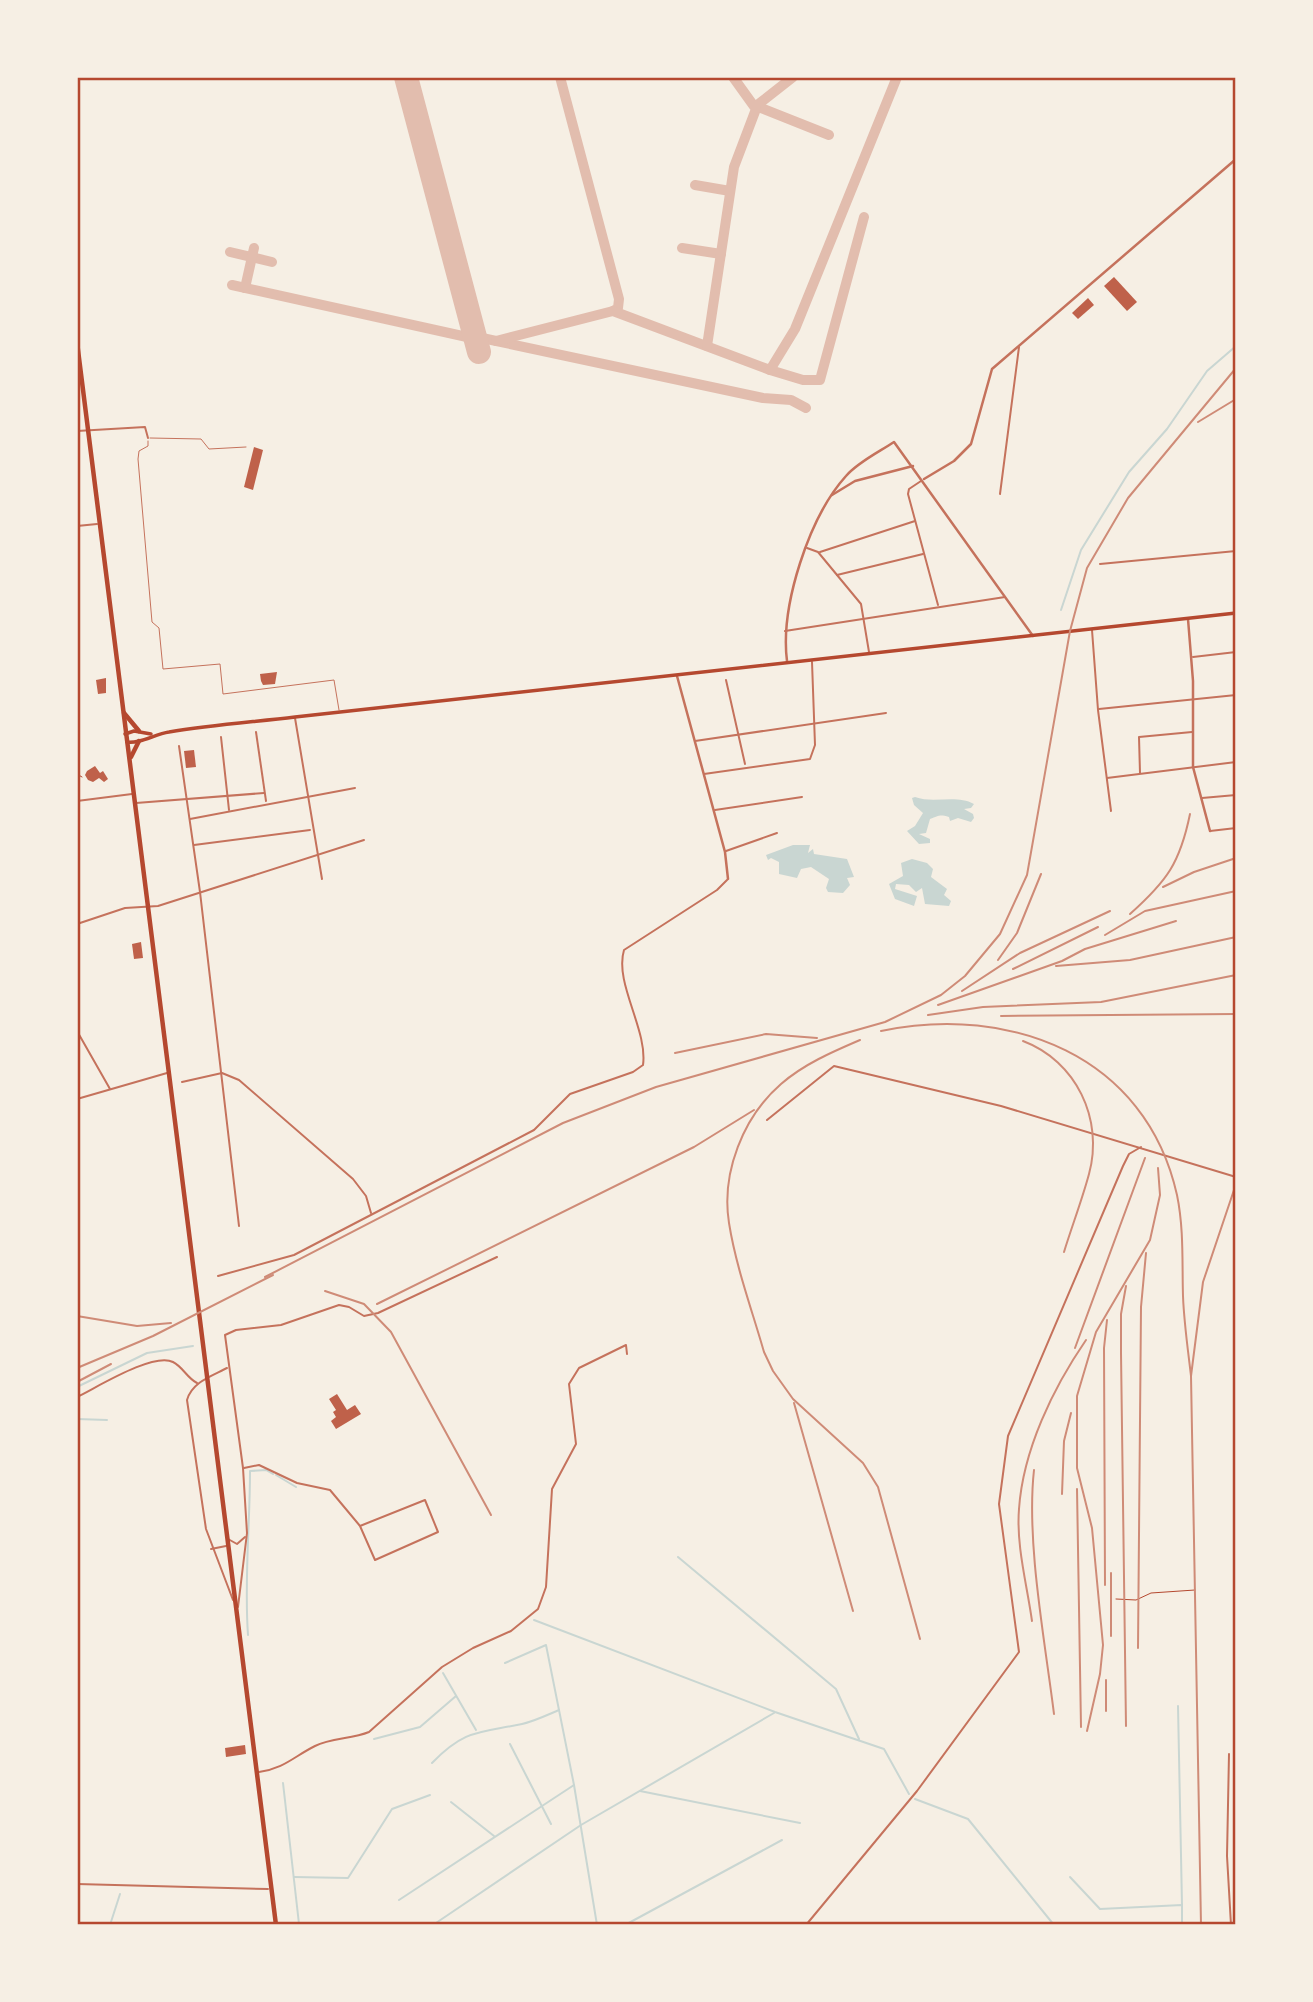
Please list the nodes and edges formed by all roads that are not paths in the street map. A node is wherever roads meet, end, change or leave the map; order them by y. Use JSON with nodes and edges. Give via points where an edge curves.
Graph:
{"nodes":[{"id":1,"x":1236,"y":159,"type":"edge"},
{"id":2,"x":77,"y":342,"type":"edge"},
{"id":3,"x":1018,"y":346,"type":"junction"},
{"id":4,"x":88,"y":430,"type":"junction"},
{"id":5,"x":77,"y":431,"type":"edge"},
{"id":6,"x":148,"y":438,"type":"junction"},
{"id":7,"x":246,"y":447,"type":"dead end"},
{"id":8,"x":912,"y":465,"type":"junction"},
{"id":9,"x":924,"y":480,"type":"junction"},
{"id":10,"x":1000,"y":494,"type":"dead end"},
{"id":11,"x":830,"y":496,"type":"junction"},
{"id":12,"x":916,"y":521,"type":"junction"},
{"id":13,"x":100,"y":523,"type":"junction"},
{"id":14,"x":77,"y":526,"type":"edge"},
{"id":15,"x":806,"y":548,"type":"junction"},
{"id":16,"x":1236,"y":551,"type":"edge"},
{"id":17,"x":818,"y":552,"type":"junction"},
{"id":18,"x":924,"y":553,"type":"junction"},
{"id":19,"x":1100,"y":564,"type":"dead end"},
{"id":20,"x":837,"y":575,"type":"junction"},
{"id":21,"x":1006,"y":597,"type":"junction"},
{"id":22,"x":938,"y":606,"type":"junction"},
{"id":23,"x":1236,"y":613,"type":"edge"},
{"id":24,"x":866,"y":617,"type":"junction"},
{"id":25,"x":1188,"y":619,"type":"junction"},
{"id":26,"x":1092,"y":629,"type":"junction"},
{"id":27,"x":785,"y":631,"type":"junction"},
{"id":28,"x":1033,"y":636,"type":"junction"},
{"id":29,"x":1236,"y":652,"type":"edge"},
{"id":30,"x":870,"y":654,"type":"junction"},
{"id":31,"x":1192,"y":657,"type":"junction"},
{"id":32,"x":811,"y":662,"type":"junction"},
{"id":33,"x":787,"y":664,"type":"junction"},
{"id":34,"x":677,"y":676,"type":"junction"},
{"id":35,"x":726,"y":680,"type":"dead end"},
{"id":36,"x":1236,"y":695,"type":"edge"},
{"id":37,"x":1193,"y":700,"type":"junction"},
{"id":38,"x":1098,"y":710,"type":"junction"},
{"id":39,"x":124,"y":712,"type":"junction"},
{"id":40,"x":339,"y":712,"type":"junction"},
{"id":41,"x":886,"y":713,"type":"dead end"},
{"id":42,"x":295,"y":717,"type":"junction"},
{"id":43,"x":814,"y":723,"type":"junction"},
{"id":44,"x":138,"y":731,"type":"junction"},
{"id":45,"x":256,"y":732,"type":"dead end"},
{"id":46,"x":1192,"y":732,"type":"junction"},
{"id":47,"x":125,"y":734,"type":"junction"},
{"id":48,"x":738,"y":734,"type":"junction"},
{"id":49,"x":153,"y":735,"type":"junction"},
{"id":50,"x":221,"y":737,"type":"dead end"},
{"id":51,"x":694,"y":741,"type":"junction"},
{"id":52,"x":127,"y":742,"type":"junction"},
{"id":53,"x":138,"y":742,"type":"junction"},
{"id":54,"x":179,"y":746,"type":"dead end"},
{"id":55,"x":130,"y":761,"type":"junction"},
{"id":56,"x":1236,"y":762,"type":"edge"},
{"id":57,"x":746,"y":766,"type":"junction"},
{"id":58,"x":1193,"y":767,"type":"junction"},
{"id":59,"x":704,"y":774,"type":"junction"},
{"id":60,"x":1140,"y":774,"type":"junction"},
{"id":61,"x":1106,"y":778,"type":"junction"},
{"id":62,"x":355,"y":788,"type":"dead end"},
{"id":63,"x":264,"y":793,"type":"junction"},
{"id":64,"x":134,"y":794,"type":"junction"},
{"id":65,"x":1236,"y":795,"type":"edge"},
{"id":66,"x":228,"y":796,"type":"junction"},
{"id":67,"x":306,"y":796,"type":"junction"},
{"id":68,"x":802,"y":797,"type":"dead end"},
{"id":69,"x":1201,"y":798,"type":"junction"},
{"id":70,"x":185,"y":800,"type":"junction"},
{"id":71,"x":77,"y":801,"type":"edge"},
{"id":72,"x":135,"y":802,"type":"junction"},
{"id":73,"x":266,"y":803,"type":"junction"},
{"id":74,"x":230,"y":811,"type":"junction"},
{"id":75,"x":714,"y":811,"type":"junction"},
{"id":76,"x":1111,"y":811,"type":"dead end"},
{"id":77,"x":189,"y":819,"type":"junction"},
{"id":78,"x":1236,"y":828,"type":"edge"},
{"id":79,"x":312,"y":830,"type":"junction"},
{"id":80,"x":1210,"y":831,"type":"joint"},
{"id":81,"x":777,"y":833,"type":"dead end"},
{"id":82,"x":364,"y":840,"type":"dead end"},
{"id":83,"x":193,"y":845,"type":"junction"},
{"id":84,"x":726,"y":852,"type":"junction"},
{"id":85,"x":317,"y":856,"type":"junction"},
{"id":86,"x":321,"y":879,"type":"dead end"},
{"id":87,"x":728,"y":879,"type":"joint"},
{"id":88,"x":200,"y":891,"type":"junction"},
{"id":89,"x":149,"y":909,"type":"junction"},
{"id":90,"x":77,"y":924,"type":"edge"},
{"id":91,"x":77,"y":1031,"type":"edge"},
{"id":92,"x":168,"y":1073,"type":"junction"},
{"id":93,"x":222,"y":1073,"type":"junction"},
{"id":94,"x":182,"y":1082,"type":"dead end"},
{"id":95,"x":111,"y":1090,"type":"junction"},
{"id":96,"x":77,"y":1099,"type":"edge"},
{"id":97,"x":767,"y":1120,"type":"dead end"},
{"id":98,"x":1141,"y":1147,"type":"junction"},
{"id":99,"x":1236,"y":1177,"type":"edge"},
{"id":100,"x":371,"y":1214,"type":"junction"},
{"id":101,"x":239,"y":1226,"type":"dead end"},
{"id":102,"x":497,"y":1257,"type":"dead end"},
{"id":103,"x":218,"y":1276,"type":"dead end"},
{"id":104,"x":627,"y":1354,"type":"dead end"},
{"id":105,"x":228,"y":1367,"type":"junction"},
{"id":106,"x":198,"y":1384,"type":"junction"},
{"id":107,"x":77,"y":1397,"type":"edge"},
{"id":108,"x":243,"y":1468,"type":"junction"},
{"id":109,"x":360,"y":1526,"type":"junction"},
{"id":110,"x":247,"y":1533,"type":"junction"},
{"id":111,"x":228,"y":1542,"type":"junction"},
{"id":112,"x":211,"y":1548,"type":"junction"},
{"id":113,"x":238,"y":1612,"type":"junction"},
{"id":114,"x":1229,"y":1755,"type":"dead end"},
{"id":115,"x":258,"y":1772,"type":"junction"},
{"id":116,"x":77,"y":1884,"type":"edge"},
{"id":117,"x":272,"y":1889,"type":"junction"},
{"id":118,"x":276,"y":1925,"type":"edge"},
{"id":119,"x":806,"y":1925,"type":"edge"},
{"id":120,"x":1231,"y":1925,"type":"edge"}],
"edges":[{"from":1,"to":3,"type":"street"},
{"from":2,"to":4,"type":"highway"},
{"from":3,"to":9,"type":"street","via":[[993,371],[971,444]]},
{"from":3,"to":10,"type":"street"},
{"from":4,"to":5,"type":"street"},
{"from":4,"to":6,"type":"street","via":[[145,427]]},
{"from":4,"to":13,"type":"highway"},
{"from":6,"to":7,"type":"lane","via":[[201,439],[209,449]]},
{"from":6,"to":40,"type":"lane","via":[[149,446],[139,451],[138,459],[152,622],[159,628],[163,669],[220,664],[223,694],[334,680]]},
{"from":8,"to":9,"type":"street"},
{"from":8,"to":11,"type":"street","via":[[855,481]]},
{"from":8,"to":11,"type":"street","via":[[894,442],[848,473]]},
{"from":9,"to":12,"type":"street","via":[[908,491]]},
{"from":9,"to":21,"type":"street"},
{"from":11,"to":15,"type":"street"},
{"from":12,"to":17,"type":"street"},
{"from":12,"to":18,"type":"street"},
{"from":13,"to":14,"type":"street"},
{"from":13,"to":39,"type":"highway"},
{"from":15,"to":17,"type":"street"},
{"from":15,"to":27,"type":"street"},
{"from":16,"to":19,"type":"street"},
{"from":17,"to":20,"type":"street"},
{"from":18,"to":20,"type":"street"},
{"from":18,"to":22,"type":"street"},
{"from":20,"to":24,"type":"street"},
{"from":21,"to":22,"type":"street"},
{"from":21,"to":28,"type":"street"},
{"from":22,"to":24,"type":"street"},
{"from":23,"to":25,"type":"main road"},
{"from":24,"to":27,"type":"street"},
{"from":24,"to":30,"type":"street"},
{"from":25,"to":26,"type":"main road"},
{"from":25,"to":31,"type":"street"},
{"from":26,"to":28,"type":"main road"},
{"from":26,"to":38,"type":"street"},
{"from":27,"to":33,"type":"street"},
{"from":28,"to":30,"type":"main road"},
{"from":29,"to":31,"type":"street"},
{"from":30,"to":32,"type":"main road"},
{"from":31,"to":37,"type":"street"},
{"from":32,"to":33,"type":"main road"},
{"from":32,"to":43,"type":"street"},
{"from":33,"to":34,"type":"main road"},
{"from":34,"to":40,"type":"main road"},
{"from":34,"to":51,"type":"street"},
{"from":35,"to":48,"type":"street"},
{"from":36,"to":37,"type":"street"},
{"from":37,"to":38,"type":"street"},
{"from":37,"to":46,"type":"street"},
{"from":38,"to":61,"type":"street"},
{"from":39,"to":44,"type":"highway"},
{"from":39,"to":47,"type":"highway"},
{"from":40,"to":42,"type":"main road"},
{"from":41,"to":43,"type":"street"},
{"from":42,"to":49,"type":"main road"},
{"from":42,"to":67,"type":"street"},
{"from":43,"to":48,"type":"street"},
{"from":43,"to":57,"type":"street","via":[[816,745],[810,759]]},
{"from":44,"to":47,"type":"main road"},
{"from":44,"to":49,"type":"main road"},
{"from":44,"to":53,"type":"main road","via":[[142,736]]},
{"from":44,"to":53,"type":"main road","via":[[131,736]]},
{"from":45,"to":63,"type":"street"},
{"from":46,"to":58,"type":"street"},
{"from":46,"to":60,"type":"street","via":[[1139,737]]},
{"from":47,"to":52,"type":"highway"},
{"from":48,"to":51,"type":"street"},
{"from":48,"to":57,"type":"street"},
{"from":49,"to":53,"type":"main road"},
{"from":50,"to":66,"type":"street"},
{"from":51,"to":59,"type":"street"},
{"from":52,"to":53,"type":"main road"},
{"from":52,"to":55,"type":"highway"},
{"from":53,"to":55,"type":"highway"},
{"from":54,"to":70,"type":"street"},
{"from":55,"to":64,"type":"highway"},
{"from":56,"to":58,"type":"street"},
{"from":57,"to":59,"type":"street"},
{"from":58,"to":60,"type":"street"},
{"from":58,"to":69,"type":"street"},
{"from":59,"to":75,"type":"street"},
{"from":60,"to":61,"type":"street"},
{"from":61,"to":76,"type":"street"},
{"from":62,"to":67,"type":"street"},
{"from":63,"to":66,"type":"street"},
{"from":63,"to":73,"type":"street"},
{"from":64,"to":71,"type":"street"},
{"from":64,"to":72,"type":"highway"},
{"from":65,"to":69,"type":"street"},
{"from":66,"to":70,"type":"street"},
{"from":66,"to":74,"type":"street"},
{"from":67,"to":73,"type":"street"},
{"from":67,"to":79,"type":"street"},
{"from":68,"to":75,"type":"street"},
{"from":69,"to":80,"type":"street"},
{"from":70,"to":72,"type":"street"},
{"from":70,"to":77,"type":"street"},
{"from":72,"to":89,"type":"highway"},
{"from":73,"to":74,"type":"street"},
{"from":74,"to":77,"type":"street"},
{"from":75,"to":84,"type":"street"},
{"from":77,"to":83,"type":"street"},
{"from":78,"to":80,"type":"street"},
{"from":79,"to":83,"type":"street"},
{"from":79,"to":85,"type":"street"},
{"from":81,"to":84,"type":"street"},
{"from":82,"to":85,"type":"street"},
{"from":83,"to":88,"type":"street"},
{"from":84,"to":87,"type":"street"},
{"from":85,"to":86,"type":"street"},
{"from":85,"to":88,"type":"street"},
{"from":87,"to":100,"type":"street","via":[[624,950],[631,1007],[644,1044],[643,1065],[576,1092],[534,1130]]},
{"from":88,"to":89,"type":"street"},
{"from":88,"to":93,"type":"street"},
{"from":89,"to":90,"type":"street","via":[[125,908]]},
{"from":89,"to":92,"type":"highway"},
{"from":91,"to":95,"type":"street"},
{"from":92,"to":95,"type":"street"},
{"from":92,"to":111,"type":"highway"},
{"from":93,"to":94,"type":"street"},
{"from":93,"to":100,"type":"street","via":[[253,1090],[353,1179],[366,1196]]},
{"from":93,"to":101,"type":"street"},
{"from":95,"to":96,"type":"street"},
{"from":97,"to":98,"type":"street","via":[[834,1066],[990,1103]]},
{"from":98,"to":99,"type":"street"},
{"from":98,"to":119,"type":"street","via":[[1129,1154],[1123,1166],[1008,1437],[999,1504],[1019,1652],[917,1791]]},
{"from":100,"to":103,"type":"street","via":[[281,1261]]},
{"from":102,"to":105,"type":"street","via":[[378,1313],[363,1316],[340,1305],[281,1325],[225,1335]]},
{"from":104,"to":115,"type":"street","via":[[626,1345],[579,1368],[569,1384],[576,1444],[552,1489],[546,1587],[533,1615],[455,1658],[369,1732],[316,1745],[286,1765]]},
{"from":105,"to":106,"type":"street"},
{"from":105,"to":108,"type":"street"},
{"from":106,"to":107,"type":"street","via":[[176,1364],[159,1360]]},
{"from":106,"to":112,"type":"street","via":[[187,1400]]},
{"from":108,"to":109,"type":"street","via":[[259,1465],[297,1483],[330,1490]]},
{"from":108,"to":110,"type":"street"},
{"from":109,"to":109,"type":"street","via":[[375,1560],[438,1532],[425,1500]]},
{"from":110,"to":111,"type":"street","via":[[240,1544]]},
{"from":110,"to":113,"type":"street"},
{"from":111,"to":112,"type":"street","via":[[217,1550]]},
{"from":111,"to":113,"type":"highway"},
{"from":112,"to":113,"type":"street"},
{"from":113,"to":115,"type":"highway"},
{"from":114,"to":120,"type":"street"},
{"from":115,"to":117,"type":"highway"},
{"from":116,"to":117,"type":"street"},
{"from":117,"to":118,"type":"highway"}]}
